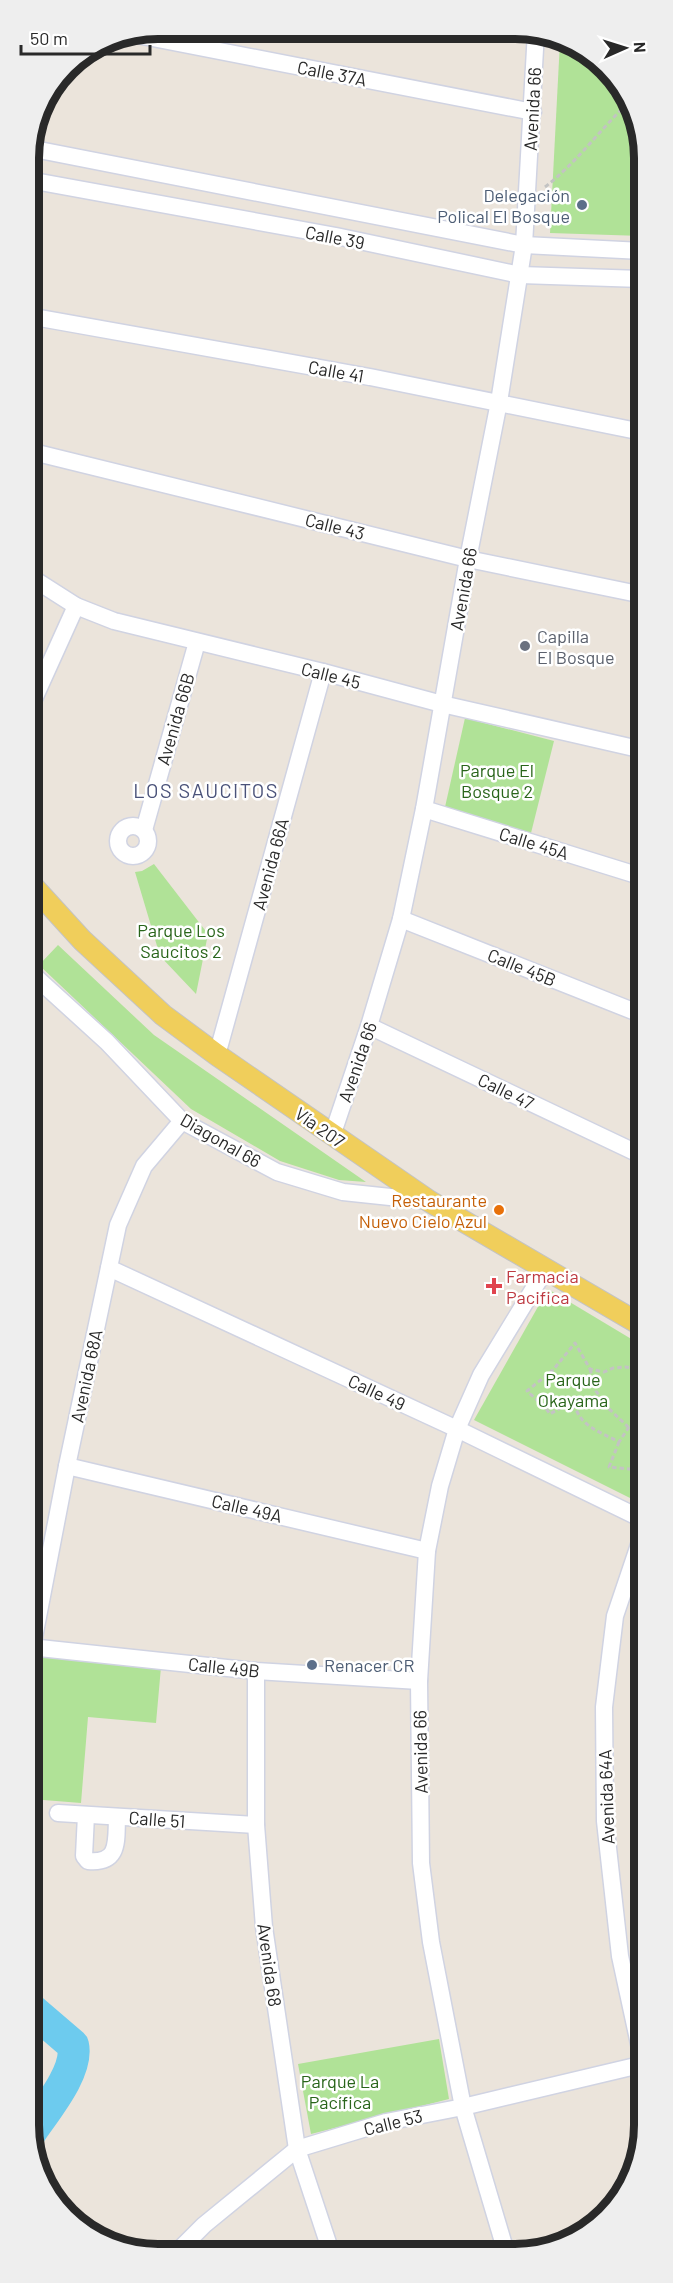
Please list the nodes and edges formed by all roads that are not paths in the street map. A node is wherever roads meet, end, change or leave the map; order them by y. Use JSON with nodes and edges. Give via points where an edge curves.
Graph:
{"nodes":[{"id":1,"x":158,"y":39,"type":"edge"},
{"id":2,"x":536,"y":41,"type":"edge"},
{"id":3,"x":532,"y":112,"type":"junction"},
{"id":4,"x":39,"y":150,"type":"edge"},
{"id":5,"x":39,"y":182,"type":"edge"},
{"id":6,"x":524,"y":245,"type":"junction"},
{"id":7,"x":634,"y":251,"type":"edge"},
{"id":8,"x":520,"y":275,"type":"junction"},
{"id":9,"x":634,"y":279,"type":"edge"},
{"id":10,"x":39,"y":318,"type":"edge"},
{"id":11,"x":499,"y":402,"type":"junction"},
{"id":12,"x":634,"y":430,"type":"edge"},
{"id":13,"x":39,"y":453,"type":"edge"},
{"id":14,"x":468,"y":559,"type":"junction"},
{"id":15,"x":39,"y":582,"type":"edge"},
{"id":16,"x":634,"y":593,"type":"edge"},
{"id":17,"x":76,"y":606,"type":"junction"},
{"id":18,"x":197,"y":642,"type":"junction"},
{"id":19,"x":323,"y":672,"type":"junction"},
{"id":20,"x":39,"y":688,"type":"edge"},
{"id":21,"x":442,"y":704,"type":"junction"},
{"id":22,"x":634,"y":748,"type":"edge"},
{"id":23,"x":424,"y":809,"type":"junction"},
{"id":24,"x":144,"y":830,"type":"dead end"},
{"id":25,"x":634,"y":875,"type":"edge"},
{"id":26,"x":39,"y":894,"type":"edge"},
{"id":27,"x":401,"y":919,"type":"junction"},
{"id":28,"x":39,"y":980,"type":"edge"},
{"id":29,"x":634,"y":1011,"type":"edge"},
{"id":30,"x":369,"y":1026,"type":"junction"},
{"id":31,"x":217,"y":1055,"type":"junction"},
{"id":32,"x":182,"y":1120,"type":"junction"},
{"id":33,"x":332,"y":1136,"type":"junction"},
{"id":34,"x":634,"y":1152,"type":"edge"},
{"id":35,"x":429,"y":1201,"type":"junction"},
{"id":36,"x":109,"y":1268,"type":"junction"},
{"id":37,"x":545,"y":1270,"type":"junction"},
{"id":38,"x":634,"y":1321,"type":"edge"},
{"id":39,"x":457,"y":1429,"type":"junction"},
{"id":40,"x":67,"y":1466,"type":"junction"},
{"id":41,"x":634,"y":1515,"type":"edge"},
{"id":42,"x":427,"y":1551,"type":"junction"},
{"id":43,"x":634,"y":1560,"type":"edge"},
{"id":44,"x":39,"y":1608,"type":"edge"},
{"id":45,"x":39,"y":1649,"type":"edge"},
{"id":46,"x":256,"y":1671,"type":"junction"},
{"id":47,"x":419,"y":1681,"type":"junction"},
{"id":48,"x":58,"y":1813,"type":"dead end"},
{"id":49,"x":86,"y":1815,"type":"junction"},
{"id":50,"x":117,"y":1817,"type":"junction"},
{"id":51,"x":256,"y":1826,"type":"junction"},
{"id":52,"x":634,"y":2020,"type":"edge"},
{"id":53,"x":634,"y":2067,"type":"edge"},
{"id":54,"x":463,"y":2107,"type":"junction"},
{"id":55,"x":297,"y":2149,"type":"junction"},
{"id":56,"x":185,"y":2244,"type":"edge"},
{"id":57,"x":328,"y":2244,"type":"edge"},
{"id":58,"x":504,"y":2244,"type":"edge"}],
"edges":[{"from":1,"to":3,"type":"street","name":"Calle 37A"},
{"from":2,"to":3,"type":"street","name":"Avenida 66"},
{"from":3,"to":6,"type":"street","name":"Avenida 66"},
{"from":4,"to":6,"type":"street","name":"Calle 39"},
{"from":5,"to":8,"type":"street","name":"Calle 39","via":[[336,236]]},
{"from":6,"to":7,"type":"street","name":"Calle 39"},
{"from":6,"to":8,"type":"street","name":"Avenida 66"},
{"from":8,"to":9,"type":"street","name":"Calle 39"},
{"from":8,"to":11,"type":"street","name":"Avenida 66"},
{"from":10,"to":11,"type":"street","name":"Calle 41"},
{"from":11,"to":12,"type":"street","name":"Calle 41"},
{"from":11,"to":14,"type":"street","name":"Avenida 66"},
{"from":13,"to":14,"type":"street","name":"Calle 43"},
{"from":14,"to":16,"type":"street","name":"Calle 43"},
{"from":14,"to":21,"type":"street","name":"Avenida 66"},
{"from":15,"to":17,"type":"street","name":"Calle 45"},
{"from":17,"to":18,"type":"street","name":"Calle 45","via":[[114,621]]},
{"from":17,"to":20,"type":"street"},
{"from":18,"to":19,"type":"street","name":"Calle 45"},
{"from":18,"to":24,"type":"street","name":"Avenida 66B"},
{"from":19,"to":21,"type":"street","name":"Calle 45"},
{"from":19,"to":31,"type":"street","name":"Avenida 66A"},
{"from":21,"to":22,"type":"street","name":"Calle 45"},
{"from":21,"to":23,"type":"street","name":"Avenida 66"},
{"from":23,"to":25,"type":"street","name":"Calle 45A"},
{"from":23,"to":27,"type":"street","name":"Avenida 66"},
{"from":26,"to":31,"type":"main road","name":"Vía 207","via":[[155,1008]]},
{"from":27,"to":29,"type":"street","name":"Calle 45B"},
{"from":27,"to":30,"type":"street","name":"Avenida 66"},
{"from":28,"to":32,"type":"street","name":"Diagonal 66","via":[[107,1042]]},
{"from":30,"to":33,"type":"street","name":"Avenida 66"},
{"from":30,"to":34,"type":"street","name":"Calle 47"},
{"from":31,"to":33,"type":"main road","name":"Vía 207"},
{"from":32,"to":35,"type":"street","name":"Diagonal 66","via":[[277,1172],[343,1192]]},
{"from":32,"to":36,"type":"street","name":"Avenida 68A","via":[[144,1166],[118,1226]]},
{"from":33,"to":35,"type":"main road","name":"Vía 207"},
{"from":35,"to":37,"type":"main road","name":"Vía 207"},
{"from":36,"to":39,"type":"street","name":"Calle 49"},
{"from":36,"to":40,"type":"street","name":"Avenida 68A"},
{"from":37,"to":38,"type":"main road","name":"Vía 207"},
{"from":37,"to":39,"type":"street","name":"Avenida 66","via":[[481,1375]]},
{"from":39,"to":41,"type":"street","name":"Calle 49"},
{"from":39,"to":42,"type":"street","name":"Avenida 66"},
{"from":40,"to":42,"type":"street","name":"Calle 49A"},
{"from":40,"to":44,"type":"street","name":"Avenida 68A"},
{"from":42,"to":47,"type":"street","name":"Avenida 66"},
{"from":43,"to":52,"type":"street","name":"Avenida 64A","via":[[615,1616],[604,1707],[605,1821],[620,1956]]},
{"from":45,"to":46,"type":"street","name":"Calle 49B"},
{"from":46,"to":47,"type":"street","name":"Calle 49B"},
{"from":46,"to":51,"type":"street","name":"Avenida 68"},
{"from":47,"to":54,"type":"street","name":"Avenida 66","via":[[421,1863],[431,1942]]},
{"from":48,"to":49,"type":"street","name":"Calle 51"},
{"from":49,"to":50,"type":"street","name":"Calle 51"},
{"from":49,"to":50,"type":"street","via":[[84,1856],[95,1862],[110,1857],[116,1848]]},
{"from":50,"to":51,"type":"street","name":"Calle 51"},
{"from":51,"to":55,"type":"street","name":"Avenida 68","via":[[264,1927]]},
{"from":53,"to":54,"type":"street","name":"Calle 53"},
{"from":54,"to":55,"type":"street","name":"Calle 53","via":[[386,2122]]},
{"from":54,"to":58,"type":"street","name":"Avenida 66"},
{"from":55,"to":56,"type":"street","name":"Calle 53"},
{"from":55,"to":57,"type":"street","name":"Avenida 68"}]}
